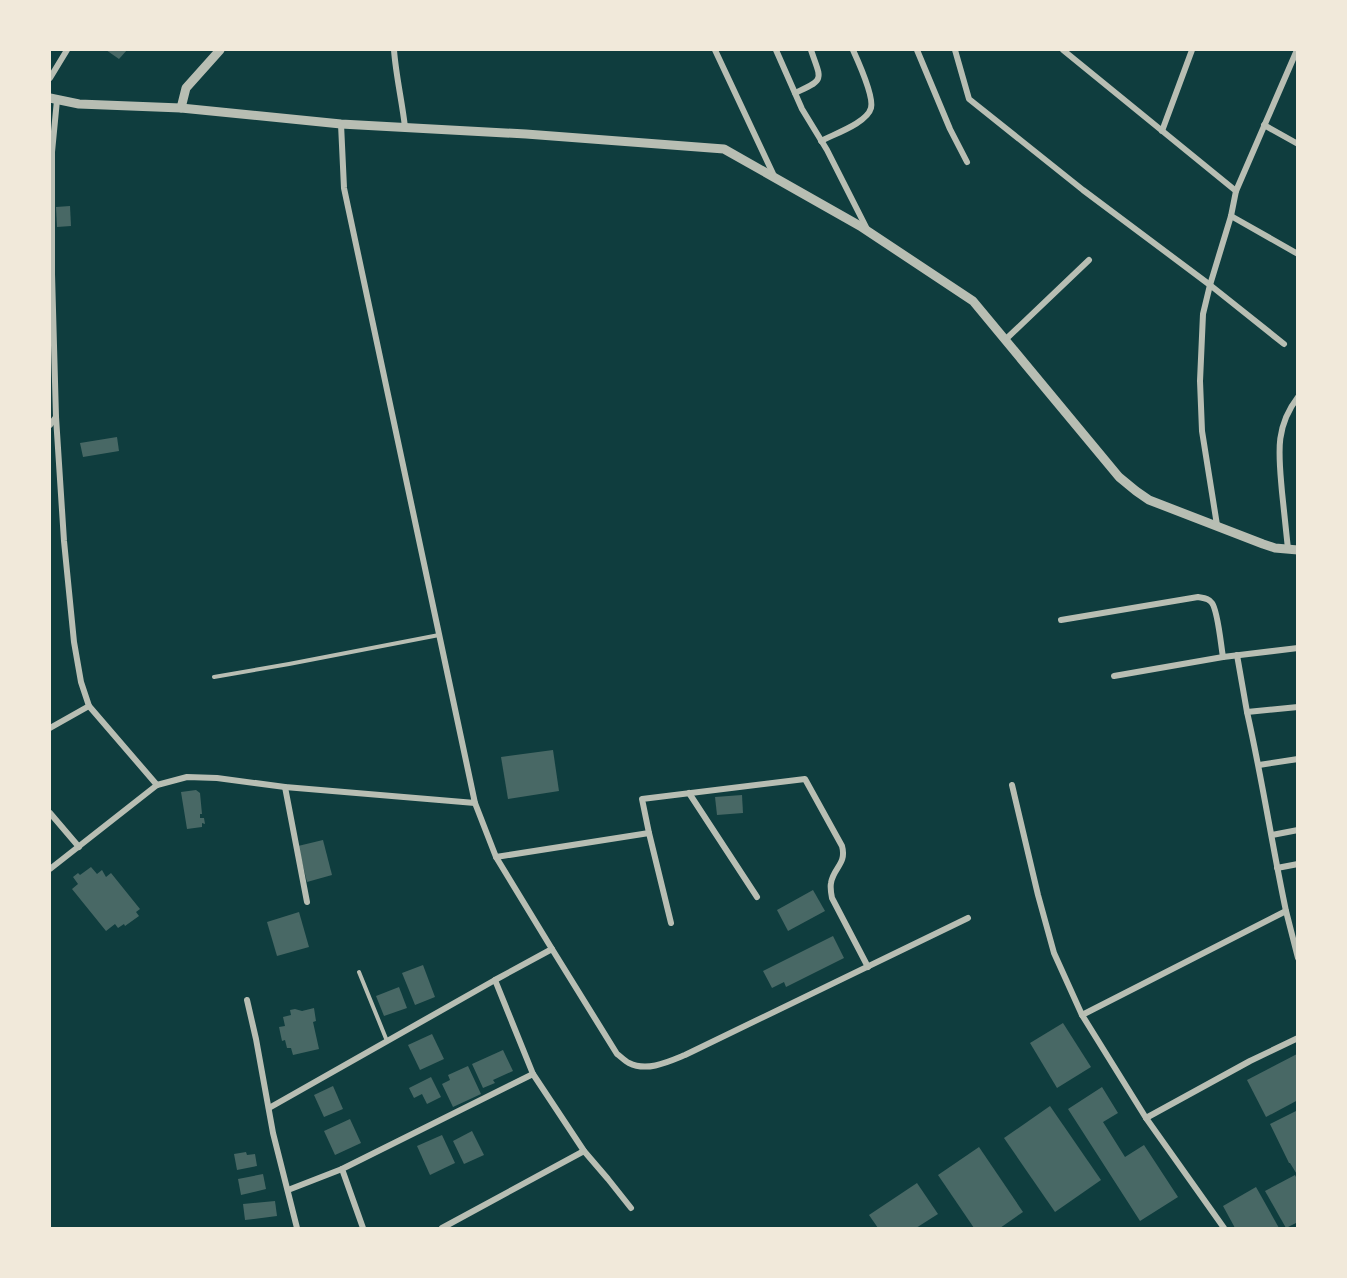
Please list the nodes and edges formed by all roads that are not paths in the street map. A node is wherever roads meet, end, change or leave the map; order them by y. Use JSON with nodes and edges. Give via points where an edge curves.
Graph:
{"nodes":[{"id":1,"x":67,"y":50,"type":"edge"},
{"id":2,"x":220,"y":50,"type":"edge"},
{"id":3,"x":393,"y":50,"type":"edge"},
{"id":4,"x":715,"y":50,"type":"edge"},
{"id":5,"x":776,"y":50,"type":"edge"},
{"id":6,"x":812,"y":50,"type":"edge"},
{"id":7,"x":854,"y":50,"type":"edge"},
{"id":8,"x":917,"y":50,"type":"edge"},
{"id":9,"x":955,"y":50,"type":"edge"},
{"id":10,"x":1063,"y":50,"type":"edge"},
{"id":11,"x":1192,"y":50,"type":"edge"},
{"id":12,"x":1297,"y":50,"type":"edge"},
{"id":13,"x":50,"y":78,"type":"edge"},
{"id":14,"x":795,"y":93,"type":"junction"},
{"id":15,"x":53,"y":99,"type":"edge"},
{"id":16,"x":180,"y":108,"type":"junction"},
{"id":17,"x":341,"y":124,"type":"junction"},
{"id":18,"x":1264,"y":125,"type":"junction"},
{"id":19,"x":405,"y":128,"type":"junction"},
{"id":20,"x":1162,"y":131,"type":"junction"},
{"id":21,"x":821,"y":141,"type":"junction"},
{"id":22,"x":1298,"y":144,"type":"edge"},
{"id":23,"x":967,"y":162,"type":"dead end"},
{"id":24,"x":776,"y":178,"type":"junction"},
{"id":25,"x":1236,"y":191,"type":"junction"},
{"id":26,"x":1231,"y":216,"type":"junction"},
{"id":27,"x":868,"y":232,"type":"junction"},
{"id":28,"x":1298,"y":254,"type":"edge"},
{"id":29,"x":1089,"y":260,"type":"dead end"},
{"id":30,"x":1210,"y":285,"type":"junction"},
{"id":31,"x":1005,"y":340,"type":"junction"},
{"id":32,"x":1284,"y":344,"type":"dead end"},
{"id":33,"x":1298,"y":397,"type":"edge"},
{"id":34,"x":56,"y":417,"type":"junction"},
{"id":35,"x":50,"y":425,"type":"edge"},
{"id":36,"x":1217,"y":525,"type":"junction"},
{"id":37,"x":1293,"y":549,"type":"edge"},
{"id":38,"x":1061,"y":620,"type":"dead end"},
{"id":39,"x":439,"y":635,"type":"junction"},
{"id":40,"x":1298,"y":648,"type":"edge"},
{"id":41,"x":1238,"y":656,"type":"junction"},
{"id":42,"x":1223,"y":657,"type":"junction"},
{"id":43,"x":1114,"y":676,"type":"dead end"},
{"id":44,"x":214,"y":677,"type":"dead end"},
{"id":45,"x":88,"y":706,"type":"junction"},
{"id":46,"x":1298,"y":707,"type":"edge"},
{"id":47,"x":1247,"y":712,"type":"junction"},
{"id":48,"x":50,"y":728,"type":"edge"},
{"id":49,"x":1298,"y":759,"type":"edge"},
{"id":50,"x":1259,"y":765,"type":"junction"},
{"id":51,"x":157,"y":785,"type":"junction"},
{"id":52,"x":1012,"y":785,"type":"dead end"},
{"id":53,"x":285,"y":787,"type":"junction"},
{"id":54,"x":689,"y":793,"type":"junction"},
{"id":55,"x":476,"y":803,"type":"junction"},
{"id":56,"x":50,"y":813,"type":"edge"},
{"id":57,"x":1298,"y":830,"type":"edge"},
{"id":58,"x":649,"y":833,"type":"junction"},
{"id":59,"x":1272,"y":835,"type":"junction"},
{"id":60,"x":79,"y":847,"type":"junction"},
{"id":61,"x":496,"y":857,"type":"junction"},
{"id":62,"x":1298,"y":864,"type":"edge"},
{"id":63,"x":1277,"y":868,"type":"junction"},
{"id":64,"x":50,"y":869,"type":"edge"},
{"id":65,"x":757,"y":897,"type":"dead end"},
{"id":66,"x":307,"y":902,"type":"dead end"},
{"id":67,"x":1286,"y":911,"type":"junction"},
{"id":68,"x":968,"y":918,"type":"dead end"},
{"id":69,"x":670,"y":923,"type":"dead end"},
{"id":70,"x":552,"y":949,"type":"junction"},
{"id":71,"x":1298,"y":958,"type":"edge"},
{"id":72,"x":868,"y":968,"type":"junction"},
{"id":73,"x":359,"y":972,"type":"dead end"},
{"id":74,"x":495,"y":980,"type":"junction"},
{"id":75,"x":247,"y":1000,"type":"dead end"},
{"id":76,"x":1082,"y":1015,"type":"junction"},
{"id":77,"x":1298,"y":1038,"type":"edge"},
{"id":78,"x":387,"y":1041,"type":"junction"},
{"id":79,"x":532,"y":1074,"type":"junction"},
{"id":80,"x":269,"y":1108,"type":"junction"},
{"id":81,"x":1146,"y":1118,"type":"junction"},
{"id":82,"x":584,"y":1151,"type":"junction"},
{"id":83,"x":342,"y":1169,"type":"junction"},
{"id":84,"x":288,"y":1190,"type":"junction"},
{"id":85,"x":632,"y":1208,"type":"dead end"},
{"id":86,"x":297,"y":1228,"type":"edge"},
{"id":87,"x":363,"y":1228,"type":"edge"},
{"id":88,"x":442,"y":1228,"type":"edge"},
{"id":89,"x":1224,"y":1228,"type":"edge"}],
"edges":[{"from":1,"to":13,"type":"street"},
{"from":2,"to":16,"type":"street","via":[[186,88]]},
{"from":3,"to":19,"type":"street"},
{"from":4,"to":24,"type":"street"},
{"from":5,"to":14,"type":"street"},
{"from":6,"to":14,"type":"street","via":[[819,81]]},
{"from":7,"to":21,"type":"street","via":[[872,107],[858,123]]},
{"from":8,"to":23,"type":"street"},
{"from":9,"to":30,"type":"street","via":[[969,99]]},
{"from":10,"to":20,"type":"street"},
{"from":11,"to":20,"type":"street"},
{"from":12,"to":18,"type":"street"},
{"from":14,"to":21,"type":"street"},
{"from":15,"to":16,"type":"street","via":[[80,104]]},
{"from":15,"to":34,"type":"street"},
{"from":16,"to":17,"type":"street"},
{"from":17,"to":19,"type":"street"},
{"from":17,"to":39,"type":"street","via":[[344,188]]},
{"from":18,"to":22,"type":"street"},
{"from":18,"to":25,"type":"street"},
{"from":19,"to":24,"type":"street","via":[[724,148]]},
{"from":20,"to":25,"type":"street"},
{"from":21,"to":27,"type":"street"},
{"from":24,"to":27,"type":"street"},
{"from":25,"to":26,"type":"street"},
{"from":26,"to":28,"type":"street"},
{"from":26,"to":30,"type":"street"},
{"from":27,"to":31,"type":"street","via":[[973,301]]},
{"from":29,"to":31,"type":"street"},
{"from":30,"to":32,"type":"street"},
{"from":30,"to":36,"type":"street","via":[[1203,314],[1200,381],[1202,431]]},
{"from":31,"to":36,"type":"street","via":[[1119,477],[1149,500]]},
{"from":33,"to":37,"type":"street","via":[[1287,412],[1278,451]]},
{"from":34,"to":35,"type":"street"},
{"from":34,"to":45,"type":"street","via":[[74,642]]},
{"from":36,"to":37,"type":"street","via":[[1275,548]]},
{"from":38,"to":42,"type":"street","via":[[1207,598],[1215,612]]},
{"from":39,"to":44,"type":"lane"},
{"from":39,"to":55,"type":"street"},
{"from":40,"to":41,"type":"street"},
{"from":41,"to":42,"type":"street"},
{"from":41,"to":47,"type":"street"},
{"from":42,"to":43,"type":"street"},
{"from":45,"to":48,"type":"street"},
{"from":45,"to":51,"type":"street"},
{"from":46,"to":47,"type":"street"},
{"from":47,"to":50,"type":"street"},
{"from":49,"to":50,"type":"street"},
{"from":50,"to":59,"type":"street"},
{"from":51,"to":53,"type":"street","via":[[187,777]]},
{"from":51,"to":60,"type":"street"},
{"from":52,"to":76,"type":"street","via":[[1054,953]]},
{"from":53,"to":55,"type":"street"},
{"from":53,"to":66,"type":"street"},
{"from":54,"to":58,"type":"street","via":[[642,799]]},
{"from":54,"to":65,"type":"street"},
{"from":54,"to":72,"type":"street","via":[[805,779],[842,846],[843,858],[830,889]]},
{"from":55,"to":61,"type":"street"},
{"from":56,"to":60,"type":"street"},
{"from":57,"to":59,"type":"street"},
{"from":58,"to":61,"type":"street"},
{"from":58,"to":69,"type":"street"},
{"from":59,"to":63,"type":"street"},
{"from":60,"to":64,"type":"street"},
{"from":61,"to":70,"type":"street"},
{"from":62,"to":63,"type":"street"},
{"from":63,"to":67,"type":"street"},
{"from":67,"to":71,"type":"street"},
{"from":67,"to":76,"type":"street"},
{"from":68,"to":72,"type":"street"},
{"from":70,"to":72,"type":"street","via":[[617,1054],[629,1063],[644,1066],[662,1065],[685,1055]]},
{"from":70,"to":74,"type":"street"},
{"from":73,"to":78,"type":"lane"},
{"from":74,"to":78,"type":"street"},
{"from":74,"to":79,"type":"street"},
{"from":75,"to":80,"type":"street"},
{"from":76,"to":81,"type":"street"},
{"from":77,"to":81,"type":"street"},
{"from":78,"to":80,"type":"street"},
{"from":79,"to":82,"type":"street"},
{"from":79,"to":83,"type":"street"},
{"from":80,"to":84,"type":"street"},
{"from":81,"to":89,"type":"street"},
{"from":82,"to":85,"type":"street"},
{"from":82,"to":88,"type":"street"},
{"from":83,"to":84,"type":"street"},
{"from":83,"to":87,"type":"street"},
{"from":84,"to":86,"type":"street"}]}
